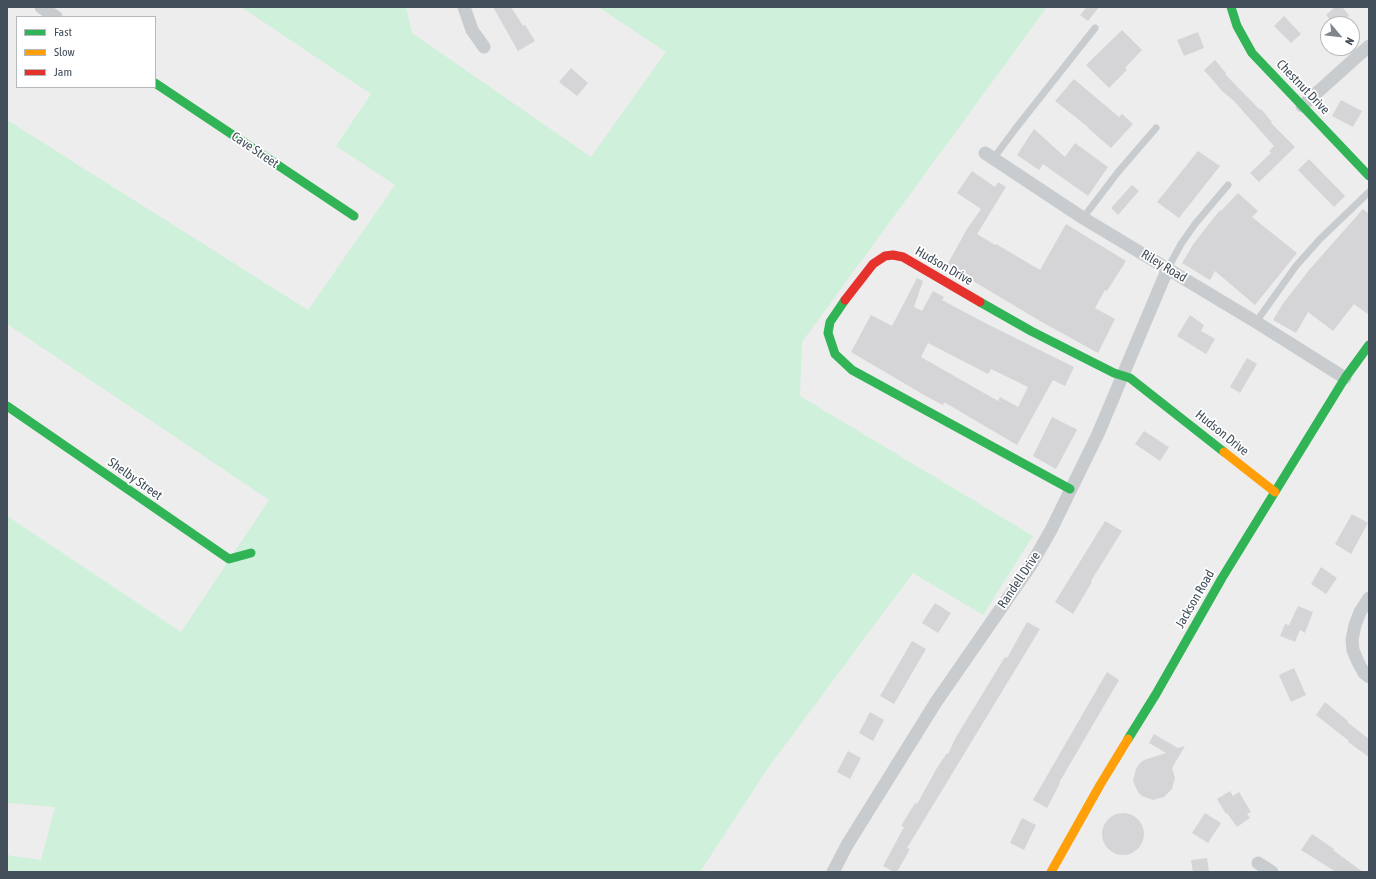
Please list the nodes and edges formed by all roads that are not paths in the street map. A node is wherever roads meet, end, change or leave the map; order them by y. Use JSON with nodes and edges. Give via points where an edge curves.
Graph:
{"nodes":[{"id":1,"x":41,"y":7,"type":"edge"},
{"id":2,"x":464,"y":7,"type":"edge"},
{"id":3,"x":1231,"y":7,"type":"edge"},
{"id":4,"x":54,"y":16,"type":"edge"},
{"id":5,"x":1094,"y":28,"type":"dead end"},
{"id":6,"x":1369,"y":46,"type":"edge"},
{"id":7,"x":484,"y":47,"type":"dead end"},
{"id":8,"x":156,"y":84,"type":"edge"},
{"id":9,"x":1302,"y":106,"type":"junction"},
{"id":10,"x":1156,"y":128,"type":"dead end"},
{"id":11,"x":989,"y":156,"type":"joint"},
{"id":12,"x":1369,"y":176,"type":"edge"},
{"id":13,"x":1228,"y":185,"type":"dead end"},
{"id":14,"x":1369,"y":192,"type":"edge"},
{"id":15,"x":354,"y":216,"type":"dead end"},
{"id":16,"x":1083,"y":218,"type":"junction"},
{"id":17,"x":1168,"y":268,"type":"junction"},
{"id":18,"x":1256,"y":322,"type":"junction"},
{"id":19,"x":1369,"y":345,"type":"edge"},
{"id":20,"x":1364,"y":361,"type":"edge"},
{"id":21,"x":1124,"y":376,"type":"junction"},
{"id":22,"x":1345,"y":378,"type":"junction"},
{"id":23,"x":7,"y":406,"type":"edge"},
{"id":24,"x":1070,"y":490,"type":"junction"},
{"id":25,"x":1275,"y":492,"type":"junction"},
{"id":26,"x":250,"y":553,"type":"dead end"},
{"id":27,"x":1369,"y":598,"type":"edge"},
{"id":28,"x":1369,"y":677,"type":"edge"},
{"id":29,"x":1258,"y":863,"type":"dead end"},
{"id":30,"x":833,"y":872,"type":"edge"},
{"id":31,"x":1051,"y":872,"type":"edge"},
{"id":32,"x":1272,"y":872,"type":"edge"}],
"edges":[{"from":1,"to":4,"type":"street"},
{"from":2,"to":7,"type":"street","via":[[472,30]]},
{"from":3,"to":9,"type":"street","name":"Chestnut Drive","via":[[1237,26],[1252,53]]},
{"from":5,"to":11,"type":"lane","via":[[1016,128]]},
{"from":6,"to":9,"type":"street"},
{"from":8,"to":15,"type":"street","name":"Cave Street"},
{"from":9,"to":12,"type":"street","name":"Chestnut Drive"},
{"from":10,"to":16,"type":"lane"},
{"from":11,"to":16,"type":"street","name":"Riley Road"},
{"from":13,"to":17,"type":"lane","via":[[1195,224]]},
{"from":14,"to":18,"type":"lane","via":[[1296,266]]},
{"from":16,"to":17,"type":"street","name":"Riley Road"},
{"from":17,"to":18,"type":"street","name":"Riley Road"},
{"from":17,"to":21,"type":"street","name":"Randell Drive"},
{"from":18,"to":22,"type":"street","name":"Riley Road"},
{"from":19,"to":20,"type":"street","name":"Jackson Road"},
{"from":20,"to":22,"type":"street","name":"Jackson Road"},
{"from":21,"to":24,"type":"street","name":"Randell Drive"},
{"from":21,"to":24,"type":"street","name":"Hudson Drive","via":[[1031,331],[903,257],[893,255],[885,256],[873,264],[830,322],[828,333],[835,354],[852,370]]},
{"from":21,"to":25,"type":"street","name":"Hudson Drive","via":[[1136,382]]},
{"from":22,"to":25,"type":"street","name":"Jackson Road"},
{"from":23,"to":26,"type":"street","name":"Shelby Street","via":[[229,560]]},
{"from":24,"to":30,"type":"street","name":"Randell Drive","via":[[1031,565],[936,702],[847,845]]},
{"from":25,"to":31,"type":"street","name":"Jackson Road"},
{"from":27,"to":28,"type":"street","via":[[1360,612],[1352,640],[1358,662]]},
{"from":29,"to":32,"type":"street"}]}
